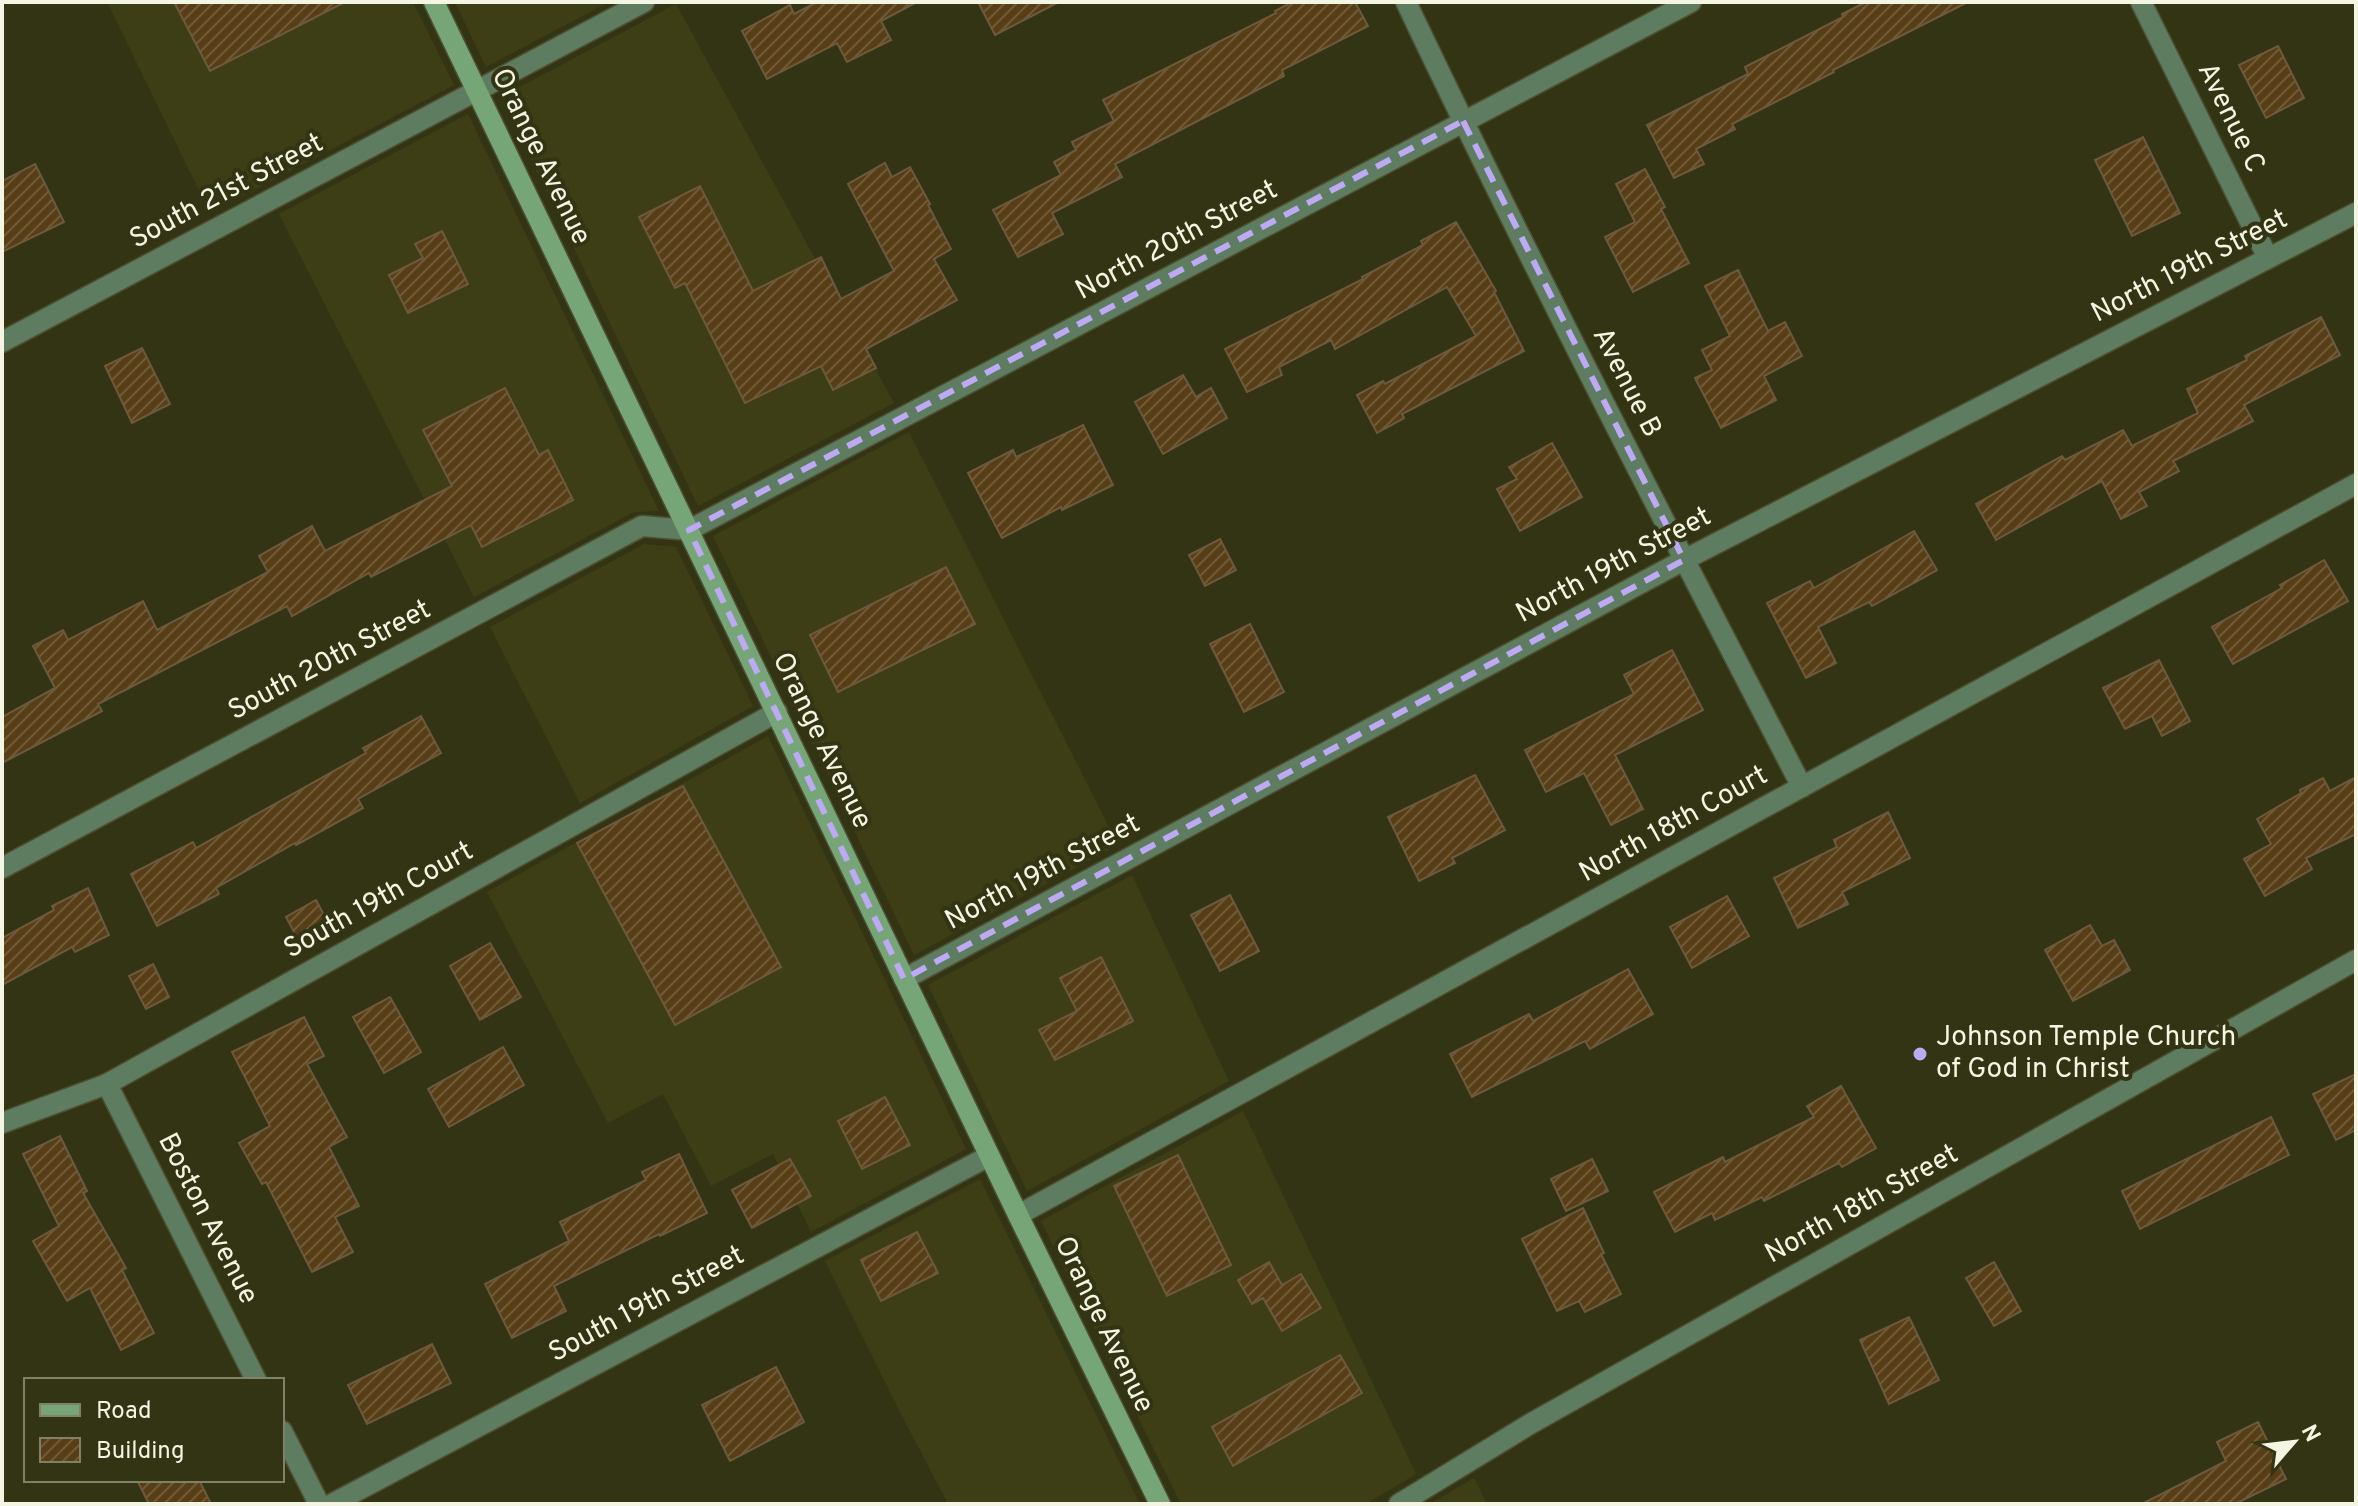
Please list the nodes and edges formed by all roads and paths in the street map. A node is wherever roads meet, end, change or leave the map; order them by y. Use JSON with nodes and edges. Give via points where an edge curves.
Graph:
{"nodes":[{"id":1,"x":434,"y":2,"type":"edge"},
{"id":2,"x":644,"y":2,"type":"edge"},
{"id":3,"x":1406,"y":2,"type":"edge"},
{"id":4,"x":1691,"y":2,"type":"edge"},
{"id":5,"x":2141,"y":2,"type":"edge"},
{"id":6,"x":478,"y":91,"type":"junction"},
{"id":7,"x":1463,"y":121,"type":"junction"},
{"id":8,"x":2356,"y":213,"type":"edge"},
{"id":9,"x":2268,"y":258,"type":"junction"},
{"id":10,"x":2,"y":342,"type":"edge"},
{"id":11,"x":2356,"y":484,"type":"edge"},
{"id":12,"x":689,"y":530,"type":"junction"},
{"id":13,"x":1684,"y":560,"type":"junction"},
{"id":14,"x":777,"y":712,"type":"junction"},
{"id":15,"x":1802,"y":787,"type":"junction"},
{"id":16,"x":2,"y":868,"type":"edge"},
{"id":17,"x":2356,"y":960,"type":"edge"},
{"id":18,"x":904,"y":979,"type":"junction"},
{"id":19,"x":107,"y":1084,"type":"junction"},
{"id":20,"x":2,"y":1123,"type":"edge"},
{"id":21,"x":989,"y":1156,"type":"junction"},
{"id":22,"x":1018,"y":1215,"type":"junction"},
{"id":23,"x":255,"y":1378,"type":"edge"},
{"id":24,"x":284,"y":1435,"type":"edge"},
{"id":25,"x":319,"y":1504,"type":"edge"},
{"id":26,"x":332,"y":1504,"type":"edge"},
{"id":27,"x":1160,"y":1504,"type":"edge"},
{"id":28,"x":1399,"y":1504,"type":"edge"}],
"edges":[{"from":1,"to":6,"type":"main road","name":"Orange Avenue"},
{"from":2,"to":6,"type":"street","name":"South 21st Street"},
{"from":3,"to":7,"type":"street","name":"Avenue B"},
{"from":4,"to":7,"type":"street","name":"North 20th Street"},
{"from":5,"to":9,"type":"street","name":"Avenue C"},
{"from":6,"to":10,"type":"street","name":"South 21st Street"},
{"from":6,"to":12,"type":"main road","name":"Orange Avenue"},
{"from":7,"to":12,"type":"street","name":"North 20th Street"},
{"from":7,"to":13,"type":"street","name":"Avenue B"},
{"from":8,"to":9,"type":"street","name":"North 19th Street"},
{"from":9,"to":13,"type":"street","name":"North 19th Street"},
{"from":11,"to":15,"type":"street","name":"North 18th Court"},
{"from":12,"to":14,"type":"main road","name":"Orange Avenue"},
{"from":12,"to":16,"type":"street","name":"South 20th Street","via":[[642,526]]},
{"from":13,"to":15,"type":"street","name":"Avenue B"},
{"from":13,"to":18,"type":"street","name":"North 19th Street"},
{"from":14,"to":18,"type":"main road","name":"Orange Avenue"},
{"from":14,"to":19,"type":"street","name":"South 19th Court"},
{"from":15,"to":22,"type":"street","name":"North 18th Court"},
{"from":17,"to":28,"type":"street","name":"North 18th Street","via":[[1530,1424]]},
{"from":18,"to":21,"type":"main road","name":"Orange Avenue"},
{"from":19,"to":20,"type":"street","name":"South 19th Court"},
{"from":19,"to":23,"type":"street","name":"Boston Avenue"},
{"from":21,"to":22,"type":"main road","name":"Orange Avenue"},
{"from":21,"to":26,"type":"street","name":"South 19th Street"},
{"from":22,"to":27,"type":"main road","name":"Orange Avenue"},
{"from":24,"to":25,"type":"street"}]}
